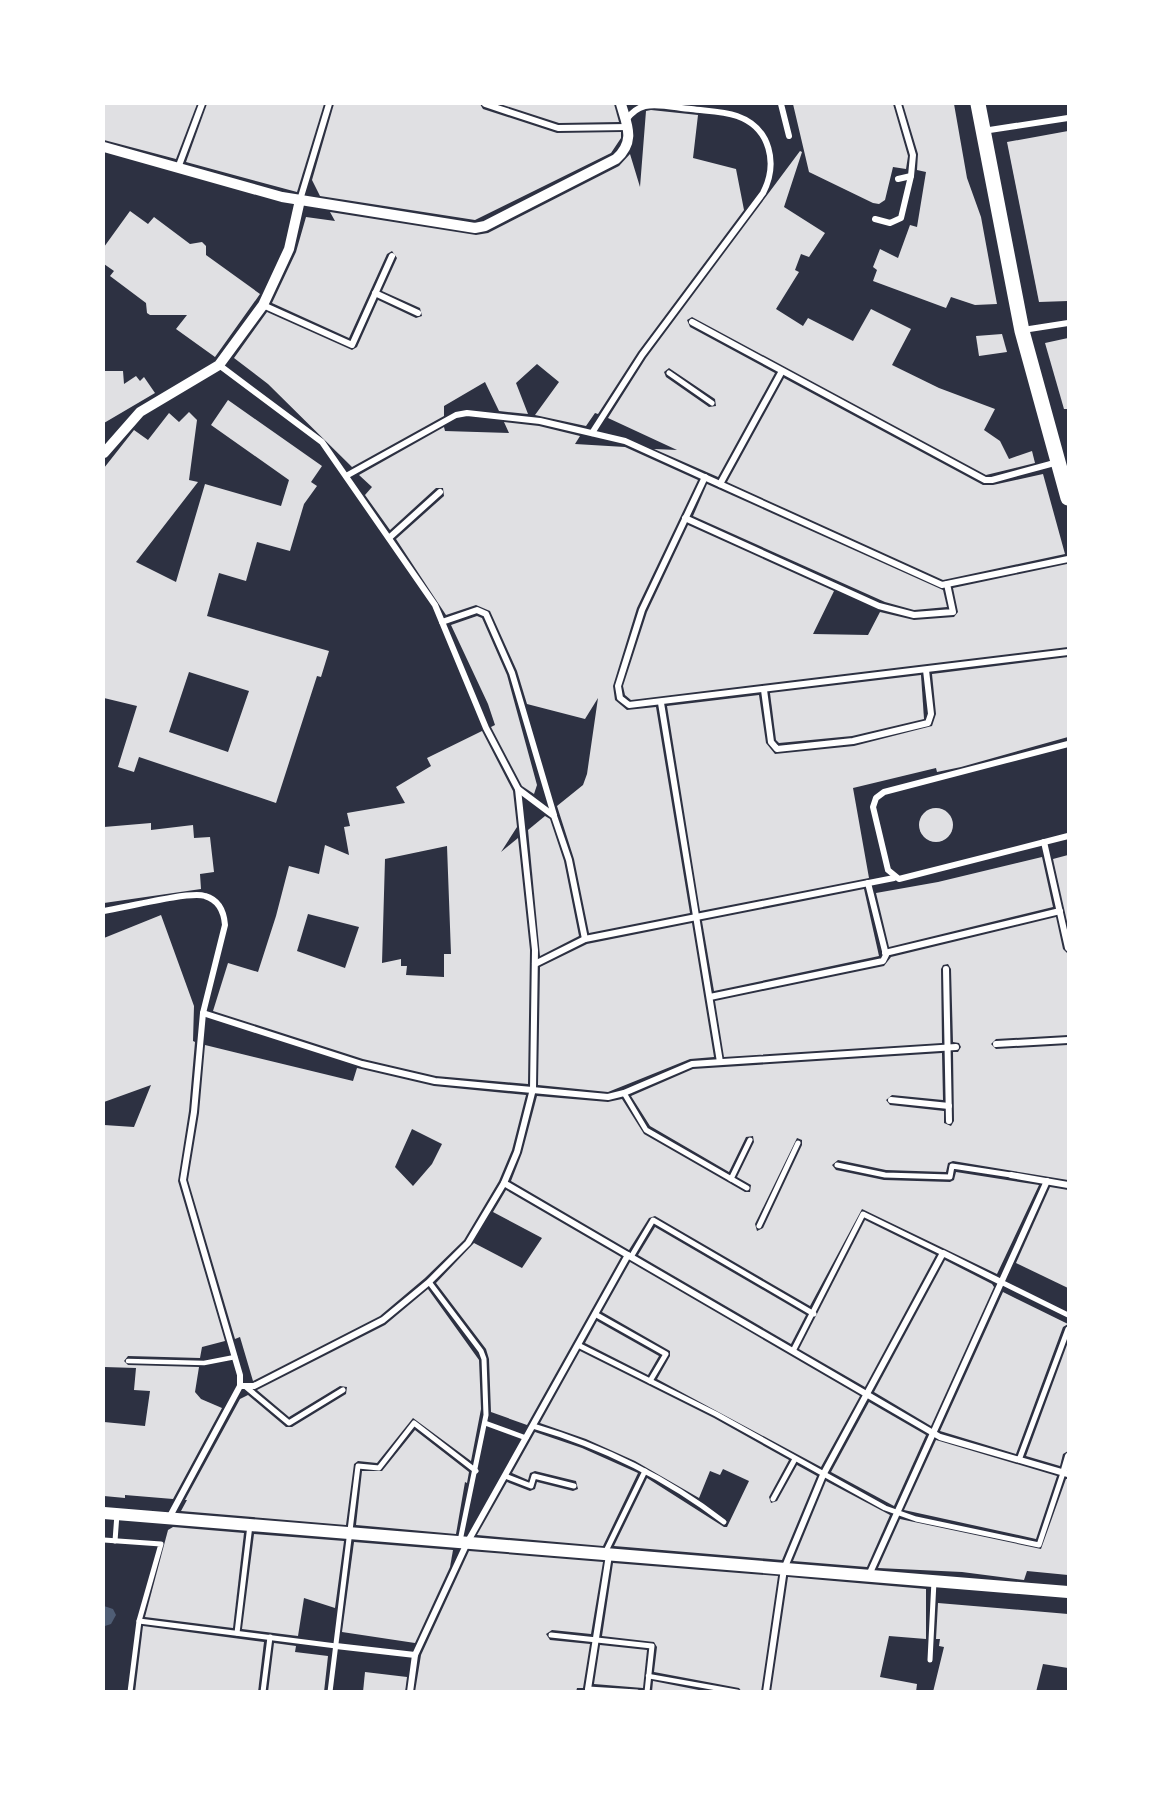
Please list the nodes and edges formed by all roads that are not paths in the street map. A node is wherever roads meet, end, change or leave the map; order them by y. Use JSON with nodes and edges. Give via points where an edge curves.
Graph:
{"nodes":[{"id":1,"x":202,"y":104,"type":"edge"},
{"id":2,"x":329,"y":104,"type":"edge"},
{"id":3,"x":485,"y":104,"type":"edge"},
{"id":4,"x":621,"y":104,"type":"edge"},
{"id":5,"x":782,"y":104,"type":"edge"},
{"id":6,"x":898,"y":104,"type":"edge"},
{"id":7,"x":978,"y":104,"type":"edge"},
{"id":8,"x":1068,"y":118,"type":"edge"},
{"id":9,"x":628,"y":123,"type":"junction"},
{"id":10,"x":983,"y":131,"type":"junction"},
{"id":11,"x":789,"y":136,"type":"dead end"},
{"id":12,"x":104,"y":147,"type":"edge"},
{"id":13,"x":178,"y":168,"type":"junction"},
{"id":14,"x":911,"y":176,"type":"junction"},
{"id":15,"x":898,"y":179,"type":"dead end"},
{"id":16,"x":300,"y":200,"type":"junction"},
{"id":17,"x":875,"y":219,"type":"dead end"},
{"id":18,"x":392,"y":256,"type":"dead end"},
{"id":19,"x":375,"y":293,"type":"junction"},
{"id":20,"x":263,"y":305,"type":"junction"},
{"id":21,"x":418,"y":313,"type":"dead end"},
{"id":22,"x":692,"y":322,"type":"dead end"},
{"id":23,"x":1068,"y":323,"type":"edge"},
{"id":24,"x":1022,"y":331,"type":"junction"},
{"id":25,"x":219,"y":365,"type":"junction"},
{"id":26,"x":782,"y":371,"type":"junction"},
{"id":27,"x":669,"y":373,"type":"dead end"},
{"id":28,"x":712,"y":403,"type":"dead end"},
{"id":29,"x":592,"y":433,"type":"junction"},
{"id":30,"x":104,"y":453,"type":"edge"},
{"id":31,"x":1064,"y":459,"type":"edge"},
{"id":32,"x":346,"y":476,"type":"junction"},
{"id":33,"x":705,"y":477,"type":"junction"},
{"id":34,"x":720,"y":484,"type":"junction"},
{"id":35,"x":440,"y":492,"type":"dead end"},
{"id":36,"x":1068,"y":498,"type":"edge"},
{"id":37,"x":685,"y":518,"type":"junction"},
{"id":38,"x":389,"y":538,"type":"junction"},
{"id":39,"x":1068,"y":559,"type":"edge"},
{"id":40,"x":947,"y":584,"type":"junction"},
{"id":41,"x":442,"y":622,"type":"junction"},
{"id":42,"x":1068,"y":652,"type":"edge"},
{"id":43,"x":926,"y":670,"type":"junction"},
{"id":44,"x":765,"y":690,"type":"junction"},
{"id":45,"x":661,"y":703,"type":"junction"},
{"id":46,"x":1068,"y":744,"type":"edge"},
{"id":47,"x":518,"y":789,"type":"junction"},
{"id":48,"x":554,"y":816,"type":"junction"},
{"id":49,"x":1068,"y":836,"type":"edge"},
{"id":50,"x":1044,"y":842,"type":"junction"},
{"id":51,"x":894,"y":878,"type":"junction"},
{"id":52,"x":868,"y":883,"type":"junction"},
{"id":53,"x":104,"y":911,"type":"edge"},
{"id":54,"x":1060,"y":911,"type":"junction"},
{"id":55,"x":697,"y":917,"type":"junction"},
{"id":56,"x":585,"y":939,"type":"junction"},
{"id":57,"x":1068,"y":948,"type":"edge"},
{"id":58,"x":885,"y":953,"type":"junction"},
{"id":59,"x":535,"y":964,"type":"junction"},
{"id":60,"x":946,"y":969,"type":"dead end"},
{"id":61,"x":710,"y":997,"type":"junction"},
{"id":62,"x":203,"y":1014,"type":"junction"},
{"id":63,"x":1068,"y":1040,"type":"edge"},
{"id":64,"x":996,"y":1044,"type":"dead end"},
{"id":65,"x":956,"y":1047,"type":"dead end"},
{"id":66,"x":947,"y":1048,"type":"junction"},
{"id":67,"x":720,"y":1062,"type":"junction"},
{"id":68,"x":533,"y":1089,"type":"junction"},
{"id":69,"x":624,"y":1094,"type":"junction"},
{"id":70,"x":891,"y":1100,"type":"dead end"},
{"id":71,"x":949,"y":1106,"type":"junction"},
{"id":72,"x":949,"y":1121,"type":"dead end"},
{"id":73,"x":750,"y":1140,"type":"dead end"},
{"id":74,"x":798,"y":1143,"type":"dead end"},
{"id":75,"x":837,"y":1165,"type":"dead end"},
{"id":76,"x":1011,"y":1175,"type":"joint"},
{"id":77,"x":731,"y":1179,"type":"junction"},
{"id":78,"x":1047,"y":1181,"type":"junction"},
{"id":79,"x":504,"y":1183,"type":"junction"},
{"id":80,"x":1068,"y":1185,"type":"edge"},
{"id":81,"x":747,"y":1188,"type":"dead end"},
{"id":82,"x":759,"y":1226,"type":"dead end"},
{"id":83,"x":943,"y":1253,"type":"junction"},
{"id":84,"x":630,"y":1256,"type":"junction"},
{"id":85,"x":429,"y":1282,"type":"junction"},
{"id":86,"x":1001,"y":1282,"type":"junction"},
{"id":87,"x":595,"y":1314,"type":"junction"},
{"id":88,"x":814,"y":1314,"type":"junction"},
{"id":89,"x":1068,"y":1315,"type":"edge"},
{"id":90,"x":1068,"y":1329,"type":"edge"},
{"id":91,"x":578,"y":1345,"type":"junction"},
{"id":92,"x":793,"y":1351,"type":"junction"},
{"id":93,"x":235,"y":1357,"type":"junction"},
{"id":94,"x":128,"y":1361,"type":"dead end"},
{"id":95,"x":650,"y":1381,"type":"junction"},
{"id":96,"x":243,"y":1387,"type":"junction"},
{"id":97,"x":343,"y":1390,"type":"dead end"},
{"id":98,"x":868,"y":1394,"type":"junction"},
{"id":99,"x":485,"y":1423,"type":"junction"},
{"id":100,"x":533,"y":1426,"type":"junction"},
{"id":101,"x":933,"y":1432,"type":"junction"},
{"id":102,"x":526,"y":1438,"type":"junction"},
{"id":103,"x":1068,"y":1456,"type":"edge"},
{"id":104,"x":795,"y":1459,"type":"junction"},
{"id":105,"x":1020,"y":1460,"type":"junction"},
{"id":106,"x":476,"y":1471,"type":"junction"},
{"id":107,"x":645,"y":1471,"type":"junction"},
{"id":108,"x":1066,"y":1474,"type":"edge"},
{"id":109,"x":823,"y":1475,"type":"junction"},
{"id":110,"x":505,"y":1476,"type":"junction"},
{"id":111,"x":574,"y":1486,"type":"dead end"},
{"id":112,"x":773,"y":1499,"type":"dead end"},
{"id":113,"x":897,"y":1512,"type":"junction"},
{"id":114,"x":104,"y":1513,"type":"edge"},
{"id":115,"x":117,"y":1514,"type":"junction"},
{"id":116,"x":169,"y":1518,"type":"junction"},
{"id":117,"x":724,"y":1522,"type":"dead end"},
{"id":118,"x":250,"y":1525,"type":"junction"},
{"id":119,"x":350,"y":1533,"type":"junction"},
{"id":120,"x":104,"y":1540,"type":"edge"},
{"id":121,"x":115,"y":1541,"type":"junction"},
{"id":122,"x":464,"y":1543,"type":"junction"},
{"id":123,"x":607,"y":1554,"type":"junction"},
{"id":124,"x":784,"y":1569,"type":"junction"},
{"id":125,"x":869,"y":1576,"type":"junction"},
{"id":126,"x":934,"y":1581,"type":"junction"},
{"id":127,"x":1068,"y":1592,"type":"edge"},
{"id":128,"x":139,"y":1621,"type":"junction"},
{"id":129,"x":237,"y":1633,"type":"junction"},
{"id":130,"x":551,"y":1635,"type":"dead end"},
{"id":131,"x":270,"y":1637,"type":"junction"},
{"id":132,"x":596,"y":1640,"type":"junction"},
{"id":133,"x":336,"y":1646,"type":"junction"},
{"id":134,"x":415,"y":1655,"type":"junction"},
{"id":135,"x":930,"y":1660,"type":"dead end"},
{"id":136,"x":648,"y":1676,"type":"junction"},
{"id":137,"x":702,"y":1685,"type":"junction"},
{"id":138,"x":588,"y":1689,"type":"joint"},
{"id":139,"x":130,"y":1692,"type":"edge"},
{"id":140,"x":263,"y":1692,"type":"edge"},
{"id":141,"x":330,"y":1692,"type":"edge"},
{"id":142,"x":410,"y":1692,"type":"edge"},
{"id":143,"x":637,"y":1692,"type":"edge"},
{"id":144,"x":647,"y":1692,"type":"edge"},
{"id":145,"x":700,"y":1692,"type":"edge"},
{"id":146,"x":738,"y":1692,"type":"edge"},
{"id":147,"x":766,"y":1692,"type":"edge"}],
"edges":[{"from":1,"to":13,"type":"street"},
{"from":2,"to":16,"type":"street"},
{"from":3,"to":9,"type":"street","via":[[558,128]]},
{"from":4,"to":9,"type":"street"},
{"from":5,"to":11,"type":"street"},
{"from":6,"to":14,"type":"street","via":[[914,158]]},
{"from":7,"to":10,"type":"main road"},
{"from":8,"to":10,"type":"street"},
{"from":9,"to":16,"type":"street","via":[[628,143],[616,159],[480,227]]},
{"from":9,"to":29,"type":"street","via":[[639,108],[653,105],[738,116],[753,124],[764,137],[771,169],[763,193],[642,355]]},
{"from":10,"to":24,"type":"main road"},
{"from":12,"to":13,"type":"street"},
{"from":13,"to":16,"type":"street"},
{"from":14,"to":15,"type":"street"},
{"from":14,"to":17,"type":"street","via":[[901,218],[890,223]]},
{"from":16,"to":20,"type":"street","via":[[289,249]]},
{"from":18,"to":19,"type":"street"},
{"from":19,"to":20,"type":"street","via":[[352,345]]},
{"from":19,"to":21,"type":"street"},
{"from":20,"to":25,"type":"street"},
{"from":22,"to":26,"type":"street"},
{"from":23,"to":24,"type":"street"},
{"from":24,"to":31,"type":"main road","via":[[1052,439]]},
{"from":25,"to":30,"type":"street","via":[[140,412]]},
{"from":25,"to":32,"type":"street","via":[[312,432]]},
{"from":26,"to":31,"type":"street","via":[[985,480]]},
{"from":26,"to":34,"type":"street"},
{"from":27,"to":28,"type":"street"},
{"from":29,"to":32,"type":"street","via":[[540,421],[466,413]]},
{"from":29,"to":33,"type":"street","via":[[625,441]]},
{"from":31,"to":36,"type":"main road"},
{"from":32,"to":38,"type":"street"},
{"from":33,"to":34,"type":"street"},
{"from":33,"to":37,"type":"street"},
{"from":34,"to":40,"type":"street"},
{"from":35,"to":38,"type":"street"},
{"from":37,"to":40,"type":"street","via":[[879,606],[914,615],[952,612]]},
{"from":37,"to":45,"type":"street","via":[[642,610],[618,686],[624,702],[635,707]]},
{"from":38,"to":41,"type":"street","via":[[435,604]]},
{"from":39,"to":40,"type":"street"},
{"from":41,"to":47,"type":"street","via":[[486,728]]},
{"from":41,"to":48,"type":"street","via":[[477,610],[486,614],[512,673]]},
{"from":42,"to":43,"type":"street"},
{"from":43,"to":44,"type":"street"},
{"from":43,"to":44,"type":"street","via":[[932,714],[928,723],[853,741],[777,749],[771,742]]},
{"from":44,"to":45,"type":"street"},
{"from":45,"to":55,"type":"street"},
{"from":46,"to":51,"type":"street","via":[[880,794],[873,807],[888,870]]},
{"from":47,"to":48,"type":"street"},
{"from":47,"to":59,"type":"street"},
{"from":48,"to":56,"type":"street","via":[[569,860]]},
{"from":49,"to":50,"type":"street"},
{"from":50,"to":51,"type":"street","via":[[904,880]]},
{"from":50,"to":54,"type":"street"},
{"from":51,"to":52,"type":"street"},
{"from":52,"to":55,"type":"street"},
{"from":52,"to":58,"type":"street"},
{"from":53,"to":62,"type":"street","via":[[197,894],[221,907],[225,925]]},
{"from":54,"to":57,"type":"street"},
{"from":54,"to":58,"type":"street"},
{"from":55,"to":56,"type":"street"},
{"from":55,"to":61,"type":"street"},
{"from":56,"to":59,"type":"street"},
{"from":58,"to":61,"type":"street","via":[[881,963]]},
{"from":59,"to":68,"type":"street"},
{"from":60,"to":66,"type":"street"},
{"from":61,"to":67,"type":"street"},
{"from":62,"to":68,"type":"street","via":[[402,1074],[435,1081]]},
{"from":62,"to":93,"type":"street","via":[[183,1180]]},
{"from":63,"to":64,"type":"street"},
{"from":65,"to":66,"type":"street"},
{"from":66,"to":67,"type":"street"},
{"from":66,"to":71,"type":"street"},
{"from":67,"to":69,"type":"street","via":[[686,1066]]},
{"from":68,"to":69,"type":"street","via":[[608,1097]]},
{"from":68,"to":79,"type":"street","via":[[517,1152]]},
{"from":69,"to":77,"type":"street","via":[[646,1130]]},
{"from":70,"to":71,"type":"street"},
{"from":71,"to":72,"type":"street"},
{"from":73,"to":77,"type":"street"},
{"from":74,"to":82,"type":"street"},
{"from":75,"to":76,"type":"street","via":[[885,1175],[950,1177],[952,1166]]},
{"from":76,"to":78,"type":"street"},
{"from":77,"to":81,"type":"street"},
{"from":78,"to":80,"type":"street"},
{"from":78,"to":86,"type":"street"},
{"from":79,"to":84,"type":"street"},
{"from":79,"to":85,"type":"street","via":[[468,1243]]},
{"from":83,"to":86,"type":"street"},
{"from":83,"to":88,"type":"street","via":[[863,1214]]},
{"from":83,"to":98,"type":"street"},
{"from":84,"to":87,"type":"street"},
{"from":84,"to":88,"type":"street","via":[[653,1220]]},
{"from":84,"to":92,"type":"street"},
{"from":85,"to":96,"type":"street","via":[[383,1320],[264,1381]]},
{"from":85,"to":99,"type":"street","via":[[481,1351]]},
{"from":86,"to":89,"type":"street"},
{"from":86,"to":101,"type":"street"},
{"from":87,"to":91,"type":"street"},
{"from":87,"to":95,"type":"street","via":[[666,1354]]},
{"from":88,"to":92,"type":"street"},
{"from":90,"to":105,"type":"street"},
{"from":91,"to":95,"type":"street"},
{"from":91,"to":100,"type":"street"},
{"from":92,"to":98,"type":"street"},
{"from":93,"to":94,"type":"lane","via":[[204,1364]]},
{"from":93,"to":96,"type":"street"},
{"from":95,"to":104,"type":"street"},
{"from":96,"to":97,"type":"street","via":[[289,1423]]},
{"from":96,"to":116,"type":"street"},
{"from":98,"to":101,"type":"street"},
{"from":98,"to":109,"type":"street"},
{"from":99,"to":102,"type":"street"},
{"from":99,"to":106,"type":"street"},
{"from":100,"to":102,"type":"street"},
{"from":100,"to":107,"type":"street","via":[[600,1449]]},
{"from":101,"to":105,"type":"street"},
{"from":101,"to":113,"type":"street"},
{"from":102,"to":110,"type":"street"},
{"from":103,"to":108,"type":"street"},
{"from":104,"to":109,"type":"street"},
{"from":104,"to":112,"type":"street"},
{"from":105,"to":108,"type":"street"},
{"from":106,"to":119,"type":"street","via":[[414,1423],[380,1468],[358,1466]]},
{"from":106,"to":122,"type":"street"},
{"from":107,"to":117,"type":"street","via":[[691,1497]]},
{"from":107,"to":123,"type":"street"},
{"from":108,"to":113,"type":"street","via":[[1039,1545]]},
{"from":109,"to":113,"type":"street"},
{"from":109,"to":124,"type":"street"},
{"from":110,"to":111,"type":"street","via":[[531,1486],[534,1476]]},
{"from":110,"to":122,"type":"street"},
{"from":113,"to":125,"type":"street"},
{"from":114,"to":115,"type":"main road"},
{"from":115,"to":116,"type":"main road"},
{"from":115,"to":121,"type":"street"},
{"from":116,"to":118,"type":"main road"},
{"from":118,"to":119,"type":"main road"},
{"from":118,"to":129,"type":"street"},
{"from":119,"to":122,"type":"main road"},
{"from":119,"to":133,"type":"street"},
{"from":120,"to":121,"type":"street"},
{"from":121,"to":128,"type":"street","via":[[160,1544]]},
{"from":122,"to":123,"type":"main road"},
{"from":122,"to":134,"type":"street"},
{"from":123,"to":124,"type":"main road"},
{"from":123,"to":132,"type":"street"},
{"from":124,"to":125,"type":"main road"},
{"from":124,"to":147,"type":"street"},
{"from":125,"to":126,"type":"main road"},
{"from":126,"to":127,"type":"main road"},
{"from":126,"to":135,"type":"street"},
{"from":128,"to":129,"type":"street"},
{"from":128,"to":139,"type":"street"},
{"from":129,"to":131,"type":"street"},
{"from":130,"to":132,"type":"street"},
{"from":131,"to":133,"type":"street"},
{"from":131,"to":140,"type":"street"},
{"from":132,"to":136,"type":"street","via":[[652,1646]]},
{"from":132,"to":138,"type":"street"},
{"from":133,"to":134,"type":"street"},
{"from":133,"to":141,"type":"street"},
{"from":134,"to":142,"type":"street"},
{"from":136,"to":137,"type":"lane"},
{"from":136,"to":144,"type":"street"},
{"from":137,"to":145,"type":"lane"},
{"from":137,"to":146,"type":"lane"},
{"from":138,"to":143,"type":"street"}]}
